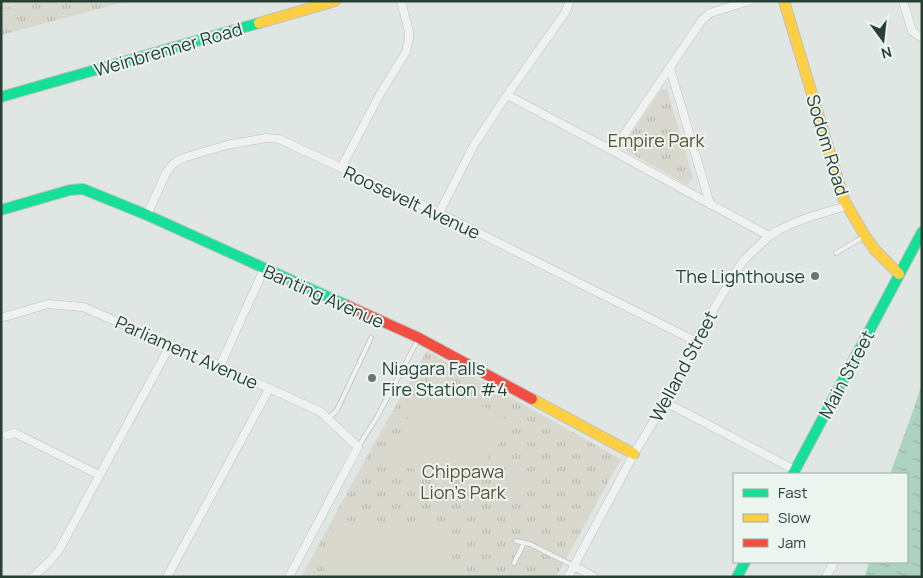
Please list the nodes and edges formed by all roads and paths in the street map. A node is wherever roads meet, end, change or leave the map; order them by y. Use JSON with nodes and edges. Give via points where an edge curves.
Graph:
{"nodes":[{"id":1,"x":335,"y":1,"type":"edge"},
{"id":2,"x":402,"y":1,"type":"edge"},
{"id":3,"x":570,"y":1,"type":"edge"},
{"id":4,"x":750,"y":1,"type":"edge"},
{"id":5,"x":784,"y":1,"type":"edge"},
{"id":6,"x":904,"y":1,"type":"edge"},
{"id":7,"x":922,"y":38,"type":"edge"},
{"id":8,"x":670,"y":68,"type":"junction"},
{"id":9,"x":507,"y":95,"type":"junction"},
{"id":10,"x":1,"y":96,"type":"edge"},
{"id":11,"x":613,"y":151,"type":"junction"},
{"id":12,"x":340,"y":168,"type":"junction"},
{"id":13,"x":710,"y":204,"type":"junction"},
{"id":14,"x":846,"y":206,"type":"junction"},
{"id":15,"x":1,"y":210,"type":"edge"},
{"id":16,"x":439,"y":213,"type":"junction"},
{"id":17,"x":147,"y":215,"type":"junction"},
{"id":18,"x":922,"y":232,"type":"edge"},
{"id":19,"x":769,"y":236,"type":"junction"},
{"id":20,"x":865,"y":236,"type":"junction"},
{"id":21,"x":836,"y":253,"type":"dead end"},
{"id":22,"x":264,"y":269,"type":"junction"},
{"id":23,"x":900,"y":274,"type":"junction"},
{"id":24,"x":1,"y":318,"type":"edge"},
{"id":25,"x":371,"y":338,"type":"dead end"},
{"id":26,"x":419,"y":338,"type":"junction"},
{"id":27,"x":695,"y":341,"type":"junction"},
{"id":28,"x":170,"y":344,"type":"junction"},
{"id":29,"x":220,"y":366,"type":"junction"},
{"id":30,"x":269,"y":388,"type":"junction"},
{"id":31,"x":664,"y":402,"type":"junction"},
{"id":32,"x":328,"y":419,"type":"junction"},
{"id":33,"x":7,"y":435,"type":"dead end"},
{"id":34,"x":358,"y":447,"type":"junction"},
{"id":35,"x":634,"y":454,"type":"junction"},
{"id":36,"x":794,"y":472,"type":"edge"},
{"id":37,"x":99,"y":475,"type":"junction"},
{"id":38,"x":516,"y":541,"type":"dead end"},
{"id":39,"x":524,"y":543,"type":"junction"},
{"id":40,"x":514,"y":563,"type":"dead end"},
{"id":41,"x":744,"y":563,"type":"edge"},
{"id":42,"x":833,"y":563,"type":"edge"},
{"id":43,"x":574,"y":566,"type":"junction"},
{"id":44,"x":33,"y":577,"type":"edge"},
{"id":45,"x":167,"y":577,"type":"edge"},
{"id":46,"x":288,"y":577,"type":"edge"},
{"id":47,"x":568,"y":577,"type":"edge"},
{"id":48,"x":594,"y":577,"type":"edge"},
{"id":49,"x":737,"y":577,"type":"edge"},
{"id":50,"x":826,"y":577,"type":"edge"}],
"edges":[{"from":1,"to":10,"type":"street","name":"Weinbrenner Road"},
{"from":2,"to":12,"type":"street","via":[[409,32],[406,52]]},
{"from":3,"to":9,"type":"street","via":[[565,13]]},
{"from":4,"to":8,"type":"street","via":[[706,16]]},
{"from":5,"to":14,"type":"street","name":"Sodom Road"},
{"from":6,"to":7,"type":"street","via":[[912,31]]},
{"from":8,"to":11,"type":"street"},
{"from":8,"to":13,"type":"street"},
{"from":9,"to":11,"type":"street"},
{"from":9,"to":16,"type":"street","via":[[471,150]]},
{"from":11,"to":13,"type":"street"},
{"from":12,"to":16,"type":"street","name":"Roosevelt Avenue"},
{"from":12,"to":17,"type":"street","name":"Roosevelt Avenue","via":[[274,138],[227,145],[186,157],[170,166]]},
{"from":13,"to":19,"type":"street"},
{"from":14,"to":19,"type":"street","name":"Welland Street","via":[[796,222]]},
{"from":14,"to":20,"type":"street","name":"Sodom Road"},
{"from":15,"to":17,"type":"street","name":"Banting Avenue","via":[[77,189]]},
{"from":16,"to":27,"type":"street","name":"Roosevelt Avenue"},
{"from":17,"to":22,"type":"street","name":"Banting Avenue"},
{"from":18,"to":23,"type":"street","name":"Main Street"},
{"from":19,"to":27,"type":"street","name":"Welland Street","via":[[735,272]]},
{"from":20,"to":21,"type":"lane"},
{"from":20,"to":23,"type":"street","name":"Sodom Road","via":[[880,256]]},
{"from":22,"to":26,"type":"street","name":"Banting Avenue"},
{"from":22,"to":29,"type":"street"},
{"from":23,"to":36,"type":"street","name":"Main Street"},
{"from":24,"to":28,"type":"street","name":"Parliament Avenue","via":[[48,304],[83,307]]},
{"from":25,"to":32,"type":"lane","via":[[337,410]]},
{"from":26,"to":34,"type":"lane"},
{"from":26,"to":35,"type":"street","name":"Banting Avenue"},
{"from":27,"to":31,"type":"street","name":"Welland Street"},
{"from":28,"to":29,"type":"street","name":"Parliament Avenue"},
{"from":28,"to":37,"type":"street"},
{"from":29,"to":30,"type":"street","name":"Parliament Avenue"},
{"from":30,"to":32,"type":"street","name":"Parliament Avenue"},
{"from":30,"to":45,"type":"street"},
{"from":31,"to":35,"type":"street","name":"Welland Street"},
{"from":31,"to":36,"type":"street"},
{"from":32,"to":34,"type":"street","name":"Parliament Avenue"},
{"from":33,"to":37,"type":"street","via":[[15,433]]},
{"from":34,"to":46,"type":"street"},
{"from":35,"to":43,"type":"street","name":"Welland Street"},
{"from":37,"to":44,"type":"street","via":[[55,556]]},
{"from":38,"to":39,"type":"lane"},
{"from":39,"to":40,"type":"lane"},
{"from":39,"to":43,"type":"lane"},
{"from":41,"to":49,"type":"street"},
{"from":42,"to":50,"type":"street"},
{"from":43,"to":47,"type":"street","name":"Welland Street"},
{"from":43,"to":48,"type":"street"}]}
